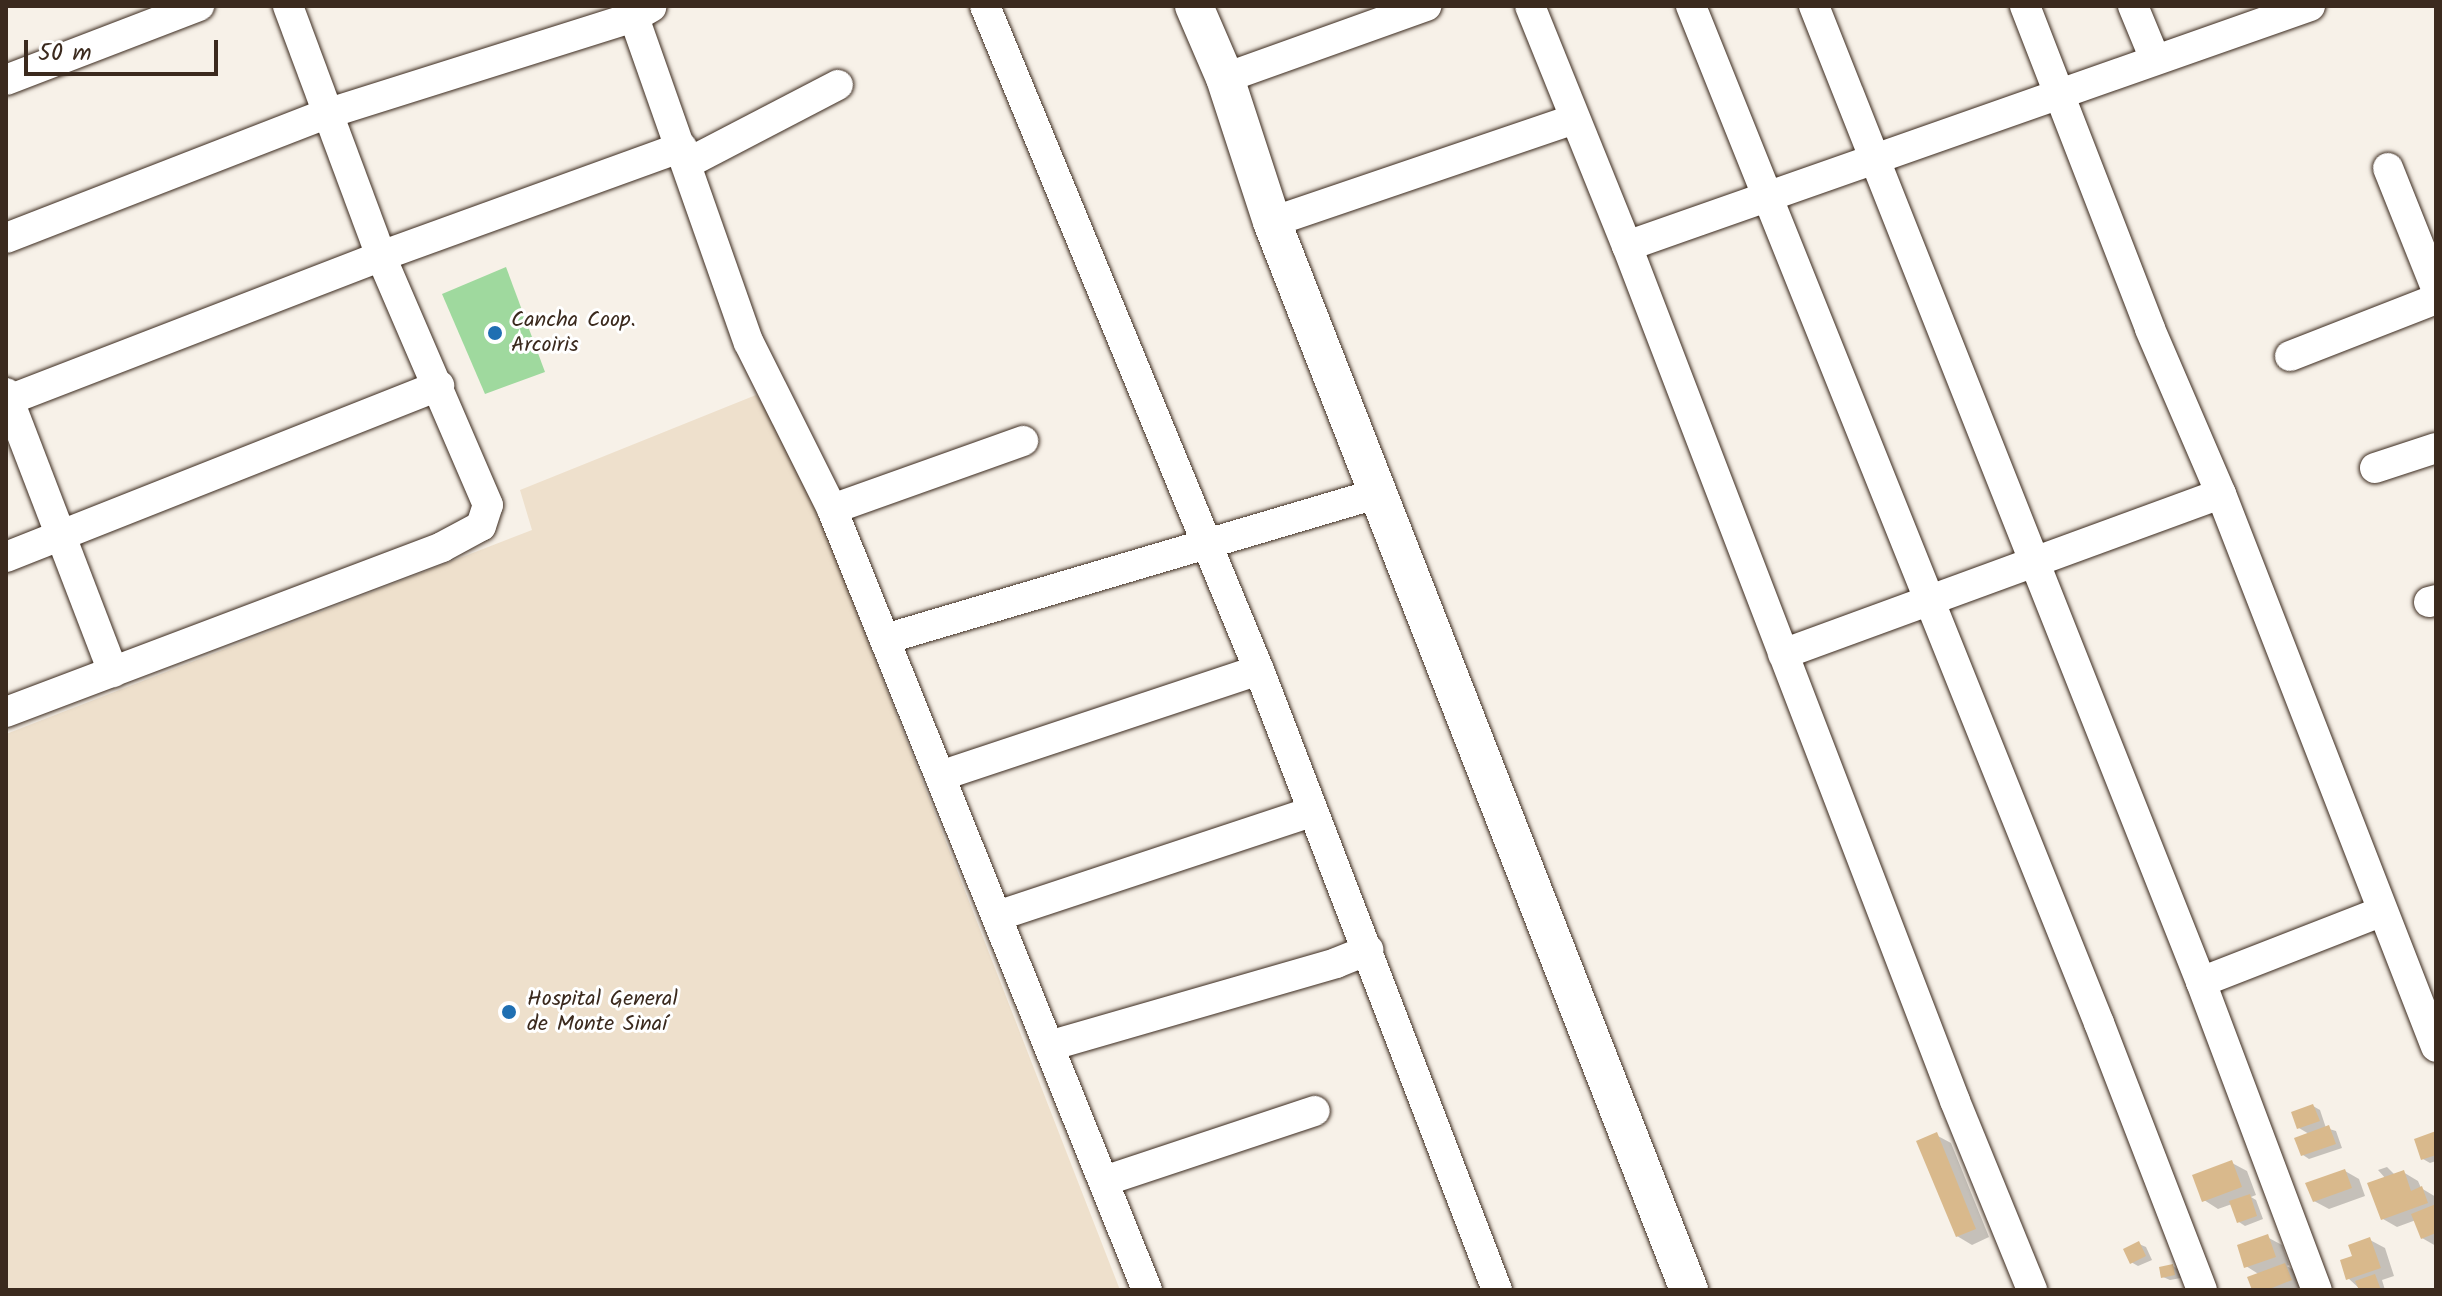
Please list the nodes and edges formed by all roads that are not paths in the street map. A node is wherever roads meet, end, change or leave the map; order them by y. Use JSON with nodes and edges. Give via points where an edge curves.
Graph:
{"nodes":[{"id":1,"x":199,"y":6,"type":"edge"},
{"id":2,"x":288,"y":6,"type":"edge"},
{"id":3,"x":985,"y":6,"type":"edge"},
{"id":4,"x":1194,"y":6,"type":"edge"},
{"id":5,"x":1426,"y":6,"type":"edge"},
{"id":6,"x":1530,"y":6,"type":"edge"},
{"id":7,"x":1691,"y":6,"type":"edge"},
{"id":8,"x":1814,"y":6,"type":"edge"},
{"id":9,"x":2025,"y":6,"type":"edge"},
{"id":10,"x":2133,"y":6,"type":"edge"},
{"id":11,"x":2310,"y":6,"type":"edge"},
{"id":12,"x":639,"y":10,"type":"edge"},
{"id":13,"x":2155,"y":59,"type":"junction"},
{"id":14,"x":1225,"y":78,"type":"junction"},
{"id":15,"x":6,"y":80,"type":"edge"},
{"id":16,"x":838,"y":85,"type":"dead end"},
{"id":17,"x":2059,"y":92,"type":"junction"},
{"id":18,"x":326,"y":114,"type":"junction"},
{"id":19,"x":1575,"y":119,"type":"junction"},
{"id":20,"x":685,"y":155,"type":"junction"},
{"id":21,"x":1874,"y":159,"type":"junction"},
{"id":22,"x":2388,"y":168,"type":"dead end"},
{"id":23,"x":1768,"y":194,"type":"junction"},
{"id":24,"x":1272,"y":222,"type":"junction"},
{"id":25,"x":6,"y":238,"type":"edge"},
{"id":26,"x":1627,"y":246,"type":"junction"},
{"id":27,"x":381,"y":256,"type":"junction"},
{"id":28,"x":2436,"y":288,"type":"edge"},
{"id":29,"x":2436,"y":299,"type":"edge"},
{"id":30,"x":2290,"y":356,"type":"dead end"},
{"id":31,"x":439,"y":386,"type":"junction"},
{"id":32,"x":7,"y":398,"type":"edge"},
{"id":33,"x":1023,"y":441,"type":"dead end"},
{"id":34,"x":2436,"y":448,"type":"edge"},
{"id":35,"x":2375,"y":468,"type":"dead end"},
{"id":36,"x":1379,"y":493,"type":"junction"},
{"id":37,"x":2221,"y":494,"type":"junction"},
{"id":38,"x":832,"y":509,"type":"junction"},
{"id":39,"x":62,"y":534,"type":"junction"},
{"id":40,"x":1208,"y":545,"type":"junction"},
{"id":41,"x":6,"y":557,"type":"edge"},
{"id":42,"x":2036,"y":564,"type":"junction"},
{"id":43,"x":1930,"y":601,"type":"junction"},
{"id":44,"x":885,"y":639,"type":"junction"},
{"id":45,"x":1783,"y":654,"type":"junction"},
{"id":46,"x":1259,"y":670,"type":"junction"},
{"id":47,"x":113,"y":672,"type":"junction"},
{"id":48,"x":6,"y":712,"type":"edge"},
{"id":49,"x":940,"y":776,"type":"junction"},
{"id":50,"x":1311,"y":812,"type":"junction"},
{"id":51,"x":2381,"y":912,"type":"junction"},
{"id":52,"x":997,"y":916,"type":"junction"},
{"id":53,"x":1368,"y":950,"type":"junction"},
{"id":54,"x":2201,"y":982,"type":"junction"},
{"id":55,"x":1049,"y":1046,"type":"junction"},
{"id":56,"x":2436,"y":1047,"type":"edge"},
{"id":57,"x":1315,"y":1111,"type":"dead end"},
{"id":58,"x":1104,"y":1181,"type":"junction"},
{"id":59,"x":1147,"y":1290,"type":"edge"},
{"id":60,"x":1497,"y":1290,"type":"edge"},
{"id":61,"x":1689,"y":1290,"type":"edge"},
{"id":62,"x":2032,"y":1290,"type":"edge"},
{"id":63,"x":2202,"y":1290,"type":"edge"},
{"id":64,"x":2317,"y":1290,"type":"edge"}],
"edges":[{"from":1,"to":15,"type":"street"},
{"from":2,"to":18,"type":"street"},
{"from":3,"to":40,"type":"street"},
{"from":4,"to":14,"type":"street"},
{"from":5,"to":14,"type":"street"},
{"from":6,"to":19,"type":"street"},
{"from":7,"to":23,"type":"street"},
{"from":8,"to":21,"type":"street"},
{"from":9,"to":17,"type":"street"},
{"from":10,"to":13,"type":"street"},
{"from":11,"to":13,"type":"street"},
{"from":12,"to":18,"type":"street"},
{"from":12,"to":20,"type":"street"},
{"from":13,"to":17,"type":"street"},
{"from":14,"to":24,"type":"street"},
{"from":16,"to":20,"type":"street"},
{"from":17,"to":21,"type":"street"},
{"from":17,"to":37,"type":"street","via":[[2150,329]]},
{"from":18,"to":25,"type":"street"},
{"from":18,"to":27,"type":"street"},
{"from":19,"to":24,"type":"street"},
{"from":19,"to":26,"type":"street"},
{"from":20,"to":27,"type":"street"},
{"from":20,"to":38,"type":"street","via":[[749,343]]},
{"from":21,"to":23,"type":"street"},
{"from":21,"to":42,"type":"street"},
{"from":22,"to":28,"type":"street"},
{"from":23,"to":26,"type":"street"},
{"from":23,"to":43,"type":"street"},
{"from":24,"to":36,"type":"street"},
{"from":26,"to":45,"type":"street"},
{"from":27,"to":31,"type":"street"},
{"from":27,"to":32,"type":"street"},
{"from":29,"to":30,"type":"street"},
{"from":31,"to":39,"type":"street"},
{"from":31,"to":47,"type":"street","via":[[488,505],[481,526],[442,547]]},
{"from":32,"to":39,"type":"street"},
{"from":33,"to":38,"type":"street"},
{"from":34,"to":35,"type":"street"},
{"from":36,"to":40,"type":"street"},
{"from":36,"to":61,"type":"street"},
{"from":37,"to":42,"type":"street"},
{"from":37,"to":51,"type":"street"},
{"from":38,"to":44,"type":"street"},
{"from":39,"to":41,"type":"street"},
{"from":39,"to":47,"type":"street"},
{"from":40,"to":44,"type":"street"},
{"from":40,"to":46,"type":"street"},
{"from":42,"to":43,"type":"street"},
{"from":42,"to":54,"type":"street"},
{"from":43,"to":45,"type":"street"},
{"from":43,"to":63,"type":"street"},
{"from":44,"to":49,"type":"street"},
{"from":45,"to":62,"type":"street"},
{"from":46,"to":49,"type":"street"},
{"from":46,"to":50,"type":"street"},
{"from":47,"to":48,"type":"street"},
{"from":49,"to":52,"type":"street"},
{"from":50,"to":52,"type":"street"},
{"from":50,"to":53,"type":"street"},
{"from":51,"to":54,"type":"street"},
{"from":51,"to":56,"type":"street"},
{"from":52,"to":55,"type":"street"},
{"from":53,"to":55,"type":"street"},
{"from":53,"to":60,"type":"street"},
{"from":54,"to":64,"type":"street"},
{"from":55,"to":58,"type":"street"},
{"from":57,"to":58,"type":"street"},
{"from":58,"to":59,"type":"street"}]}
